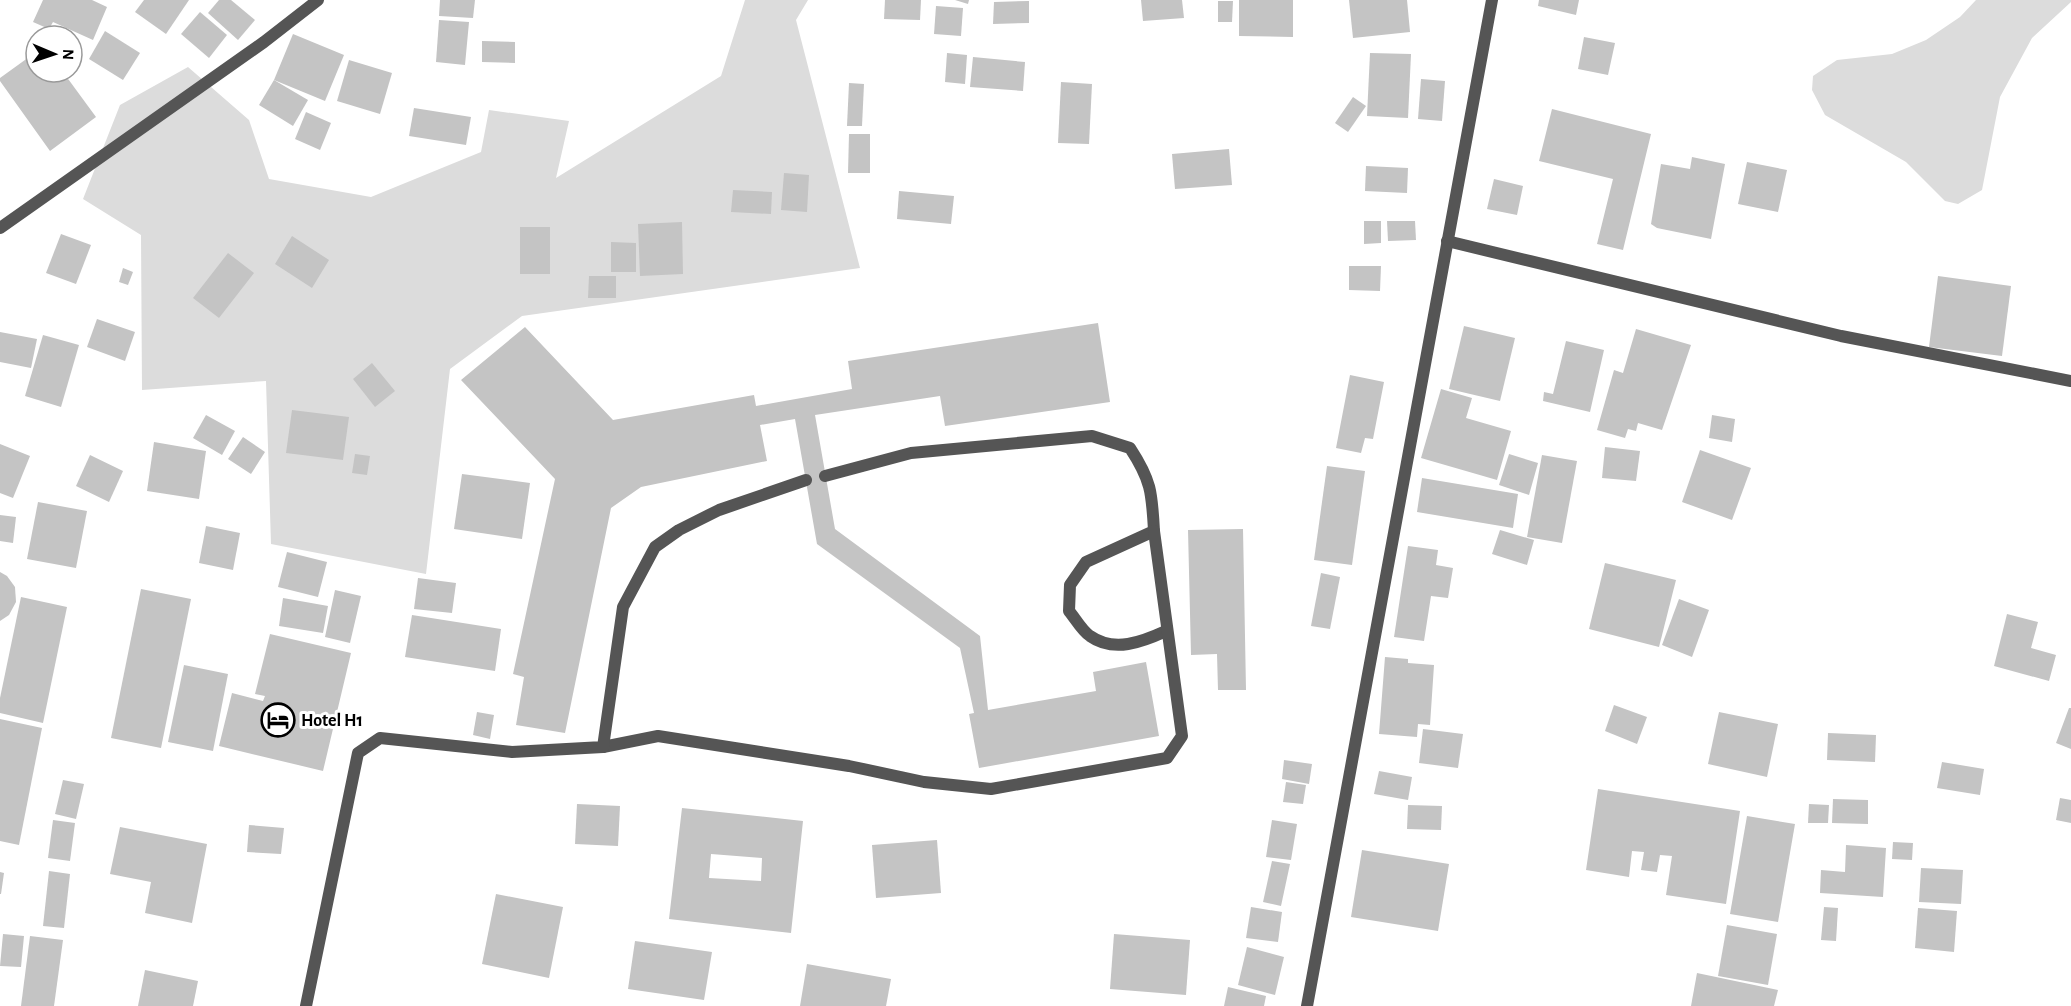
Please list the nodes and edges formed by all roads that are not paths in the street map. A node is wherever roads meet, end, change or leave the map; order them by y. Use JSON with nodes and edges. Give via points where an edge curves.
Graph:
{"nodes":[{"id":1,"x":318,"y":0,"type":"edge"},
{"id":2,"x":1492,"y":0,"type":"edge"},
{"id":3,"x":0,"y":228,"type":"edge"},
{"id":4,"x":1447,"y":241,"type":"junction"},
{"id":5,"x":2071,"y":381,"type":"edge"},
{"id":6,"x":825,"y":476,"type":"dead end"},
{"id":7,"x":806,"y":480,"type":"dead end"},
{"id":8,"x":1154,"y":531,"type":"junction"},
{"id":9,"x":1166,"y":631,"type":"junction"},
{"id":10,"x":603,"y":747,"type":"junction"},
{"id":11,"x":306,"y":1006,"type":"edge"},
{"id":12,"x":1307,"y":1006,"type":"edge"}],
"edges":[{"from":1,"to":3,"type":"street"},
{"from":2,"to":4,"type":"street"},
{"from":4,"to":5,"type":"street","via":[[1841,336]]},
{"from":4,"to":12,"type":"street"},
{"from":6,"to":8,"type":"street","via":[[911,453],[1092,436],[1130,447],[1146,473]]},
{"from":7,"to":10,"type":"street","via":[[719,510],[679,530],[656,547],[623,607]]},
{"from":8,"to":9,"type":"street"},
{"from":8,"to":9,"type":"street","via":[[1086,562],[1070,585],[1069,610],[1089,636],[1115,645],[1138,643]]},
{"from":9,"to":10,"type":"street","via":[[1182,736],[1167,758],[992,789],[924,782],[658,736]]},
{"from":10,"to":11,"type":"street","via":[[512,752],[380,738],[358,753]]}]}
